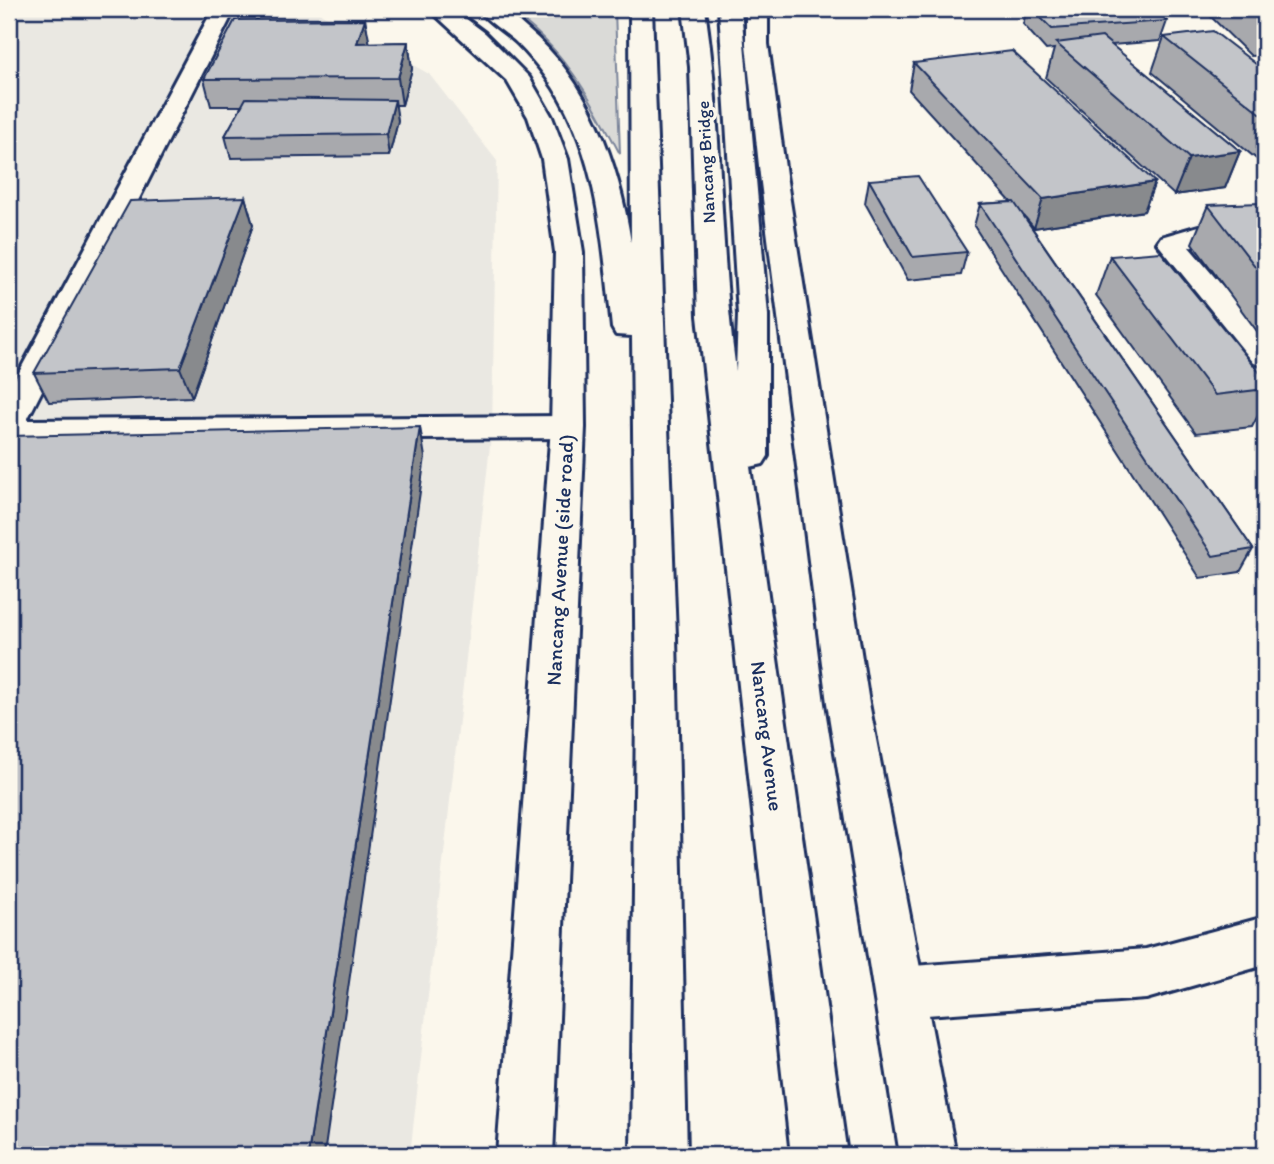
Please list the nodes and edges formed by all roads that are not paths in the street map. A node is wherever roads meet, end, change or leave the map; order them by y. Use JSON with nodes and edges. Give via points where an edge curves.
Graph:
{"nodes":[{"id":1,"x":224,"y":9,"type":"edge"},
{"id":2,"x":440,"y":9,"type":"edge"},
{"id":3,"x":489,"y":9,"type":"edge"},
{"id":4,"x":640,"y":9,"type":"edge"},
{"id":5,"x":694,"y":9,"type":"edge"},
{"id":6,"x":730,"y":9,"type":"edge"},
{"id":7,"x":757,"y":9,"type":"edge"},
{"id":8,"x":1265,"y":215,"type":"edge"},
{"id":9,"x":733,"y":316,"type":"junction"},
{"id":10,"x":638,"y":317,"type":"junction"},
{"id":11,"x":1265,"y":356,"type":"edge"},
{"id":12,"x":9,"y":422,"type":"edge"},
{"id":13,"x":568,"y":427,"type":"junction"},
{"id":14,"x":9,"y":432,"type":"edge"},
{"id":15,"x":1265,"y":941,"type":"edge"},
{"id":16,"x":899,"y":992,"type":"junction"},
{"id":17,"x":525,"y":1155,"type":"edge"},
{"id":18,"x":659,"y":1155,"type":"edge"},
{"id":19,"x":819,"y":1155,"type":"edge"},
{"id":20,"x":928,"y":1155,"type":"edge"}],
"edges":[{"from":1,"to":12,"type":"main road"},
{"from":2,"to":13,"type":"main road","name":"Nancang Avenue (side road)","via":[[517,77],[540,117],[555,159],[569,252]]},
{"from":3,"to":10,"type":"main road","via":[[530,41],[573,96],[601,163]]},
{"from":4,"to":10,"type":"main road"},
{"from":5,"to":9,"type":"main road","name":"Nancang Bridge"},
{"from":6,"to":9,"type":"main road"},
{"from":7,"to":16,"type":"main road","via":[[773,175],[848,703]]},
{"from":8,"to":11,"type":"main road","via":[[1171,243]]},
{"from":9,"to":19,"type":"main road","name":"Nancang Avenue","via":[[749,591]]},
{"from":10,"to":18,"type":"main road","via":[[654,567]]},
{"from":13,"to":14,"type":"main road"},
{"from":13,"to":17,"type":"main road","name":"Nancang Avenue (side road)"},
{"from":15,"to":16,"type":"main road","via":[[1146,974]]},
{"from":16,"to":20,"type":"main road"}]}
